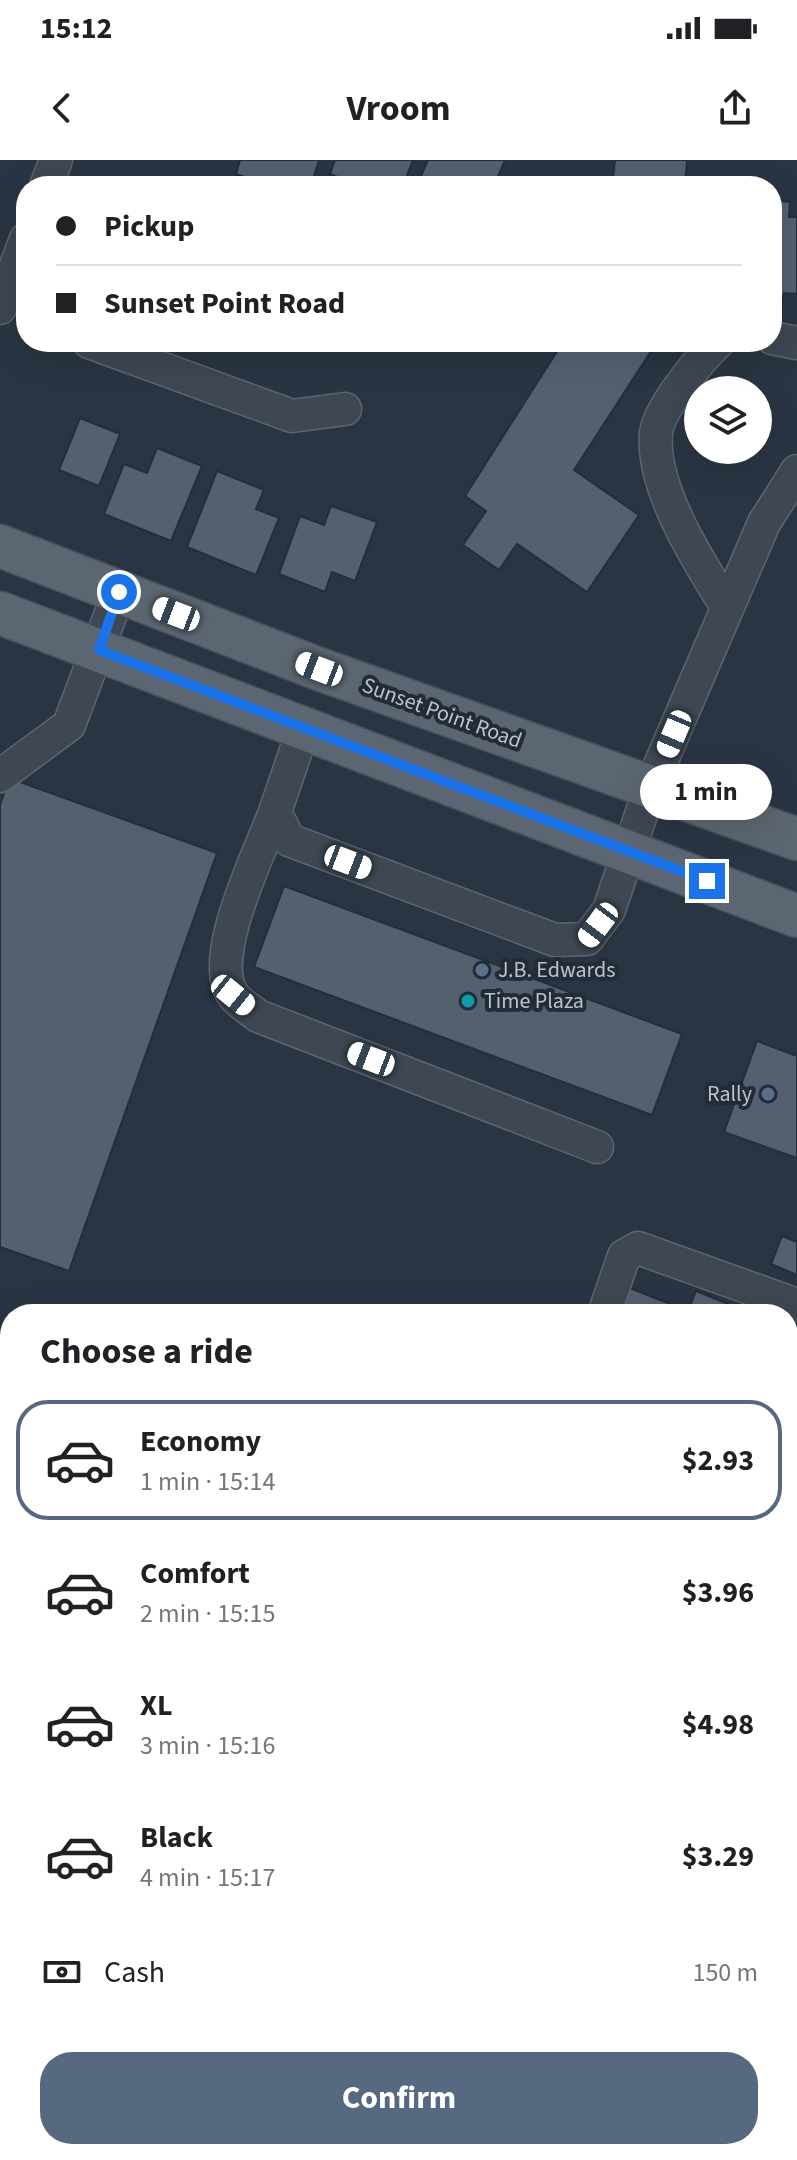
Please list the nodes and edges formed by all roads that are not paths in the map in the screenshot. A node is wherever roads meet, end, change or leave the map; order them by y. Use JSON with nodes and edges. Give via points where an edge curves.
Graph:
{"nodes":[{"id":1,"x":16,"y":266,"type":"edge"},
{"id":2,"x":0,"y":309,"type":"edge"},
{"id":3,"x":116,"y":352,"type":"edge"},
{"id":4,"x":710,"y":352,"type":"edge"},
{"id":5,"x":345,"y":409,"type":"dead end"},
{"id":6,"x":797,"y":471,"type":"edge"},
{"id":7,"x":0,"y":546,"type":"edge"},
{"id":8,"x":119,"y":592,"type":"junction"},
{"id":9,"x":727,"y":607,"type":"junction"},
{"id":10,"x":0,"y":613,"type":"edge"},
{"id":11,"x":99,"y":650,"type":"junction"},
{"id":12,"x":304,"y":727,"type":"junction"},
{"id":13,"x":0,"y":776,"type":"edge"},
{"id":14,"x":650,"y":788,"type":"junction"},
{"id":15,"x":275,"y":812,"type":"junction"},
{"id":16,"x":797,"y":839,"type":"edge"},
{"id":17,"x":627,"y":851,"type":"junction"},
{"id":18,"x":794,"y":914,"type":"edge"},
{"id":19,"x":597,"y":1147,"type":"dead end"},
{"id":20,"x":607,"y":1304,"type":"edge"},
{"id":21,"x":794,"y":1304,"type":"edge"}],
"edges":[{"from":1,"to":2,"type":"street"},
{"from":3,"to":5,"type":"street","via":[[292,416]]},
{"from":4,"to":9,"type":"street","via":[[673,397],[656,430],[658,463],[693,554]]},
{"from":6,"to":9,"type":"street","via":[[764,523]]},
{"from":7,"to":8,"type":"main road","name":"Sunset Point Road"},
{"from":8,"to":11,"type":"street"},
{"from":8,"to":14,"type":"main road","name":"Sunset Point Road"},
{"from":9,"to":14,"type":"street"},
{"from":10,"to":11,"type":"main road"},
{"from":11,"to":12,"type":"main road"},
{"from":11,"to":13,"type":"street","via":[[69,725]]},
{"from":12,"to":15,"type":"street"},
{"from":12,"to":17,"type":"main road"},
{"from":14,"to":16,"type":"main road","name":"Sunset Point Road"},
{"from":14,"to":17,"type":"street"},
{"from":15,"to":17,"type":"street","via":[[289,840],[555,940],[587,939],[609,910]]},
{"from":15,"to":19,"type":"street","via":[[227,941],[226,976],[233,995],[258,1016]]},
{"from":17,"to":18,"type":"main road"},
{"from":20,"to":21,"type":"street","via":[[624,1256],[638,1248]]}]}
